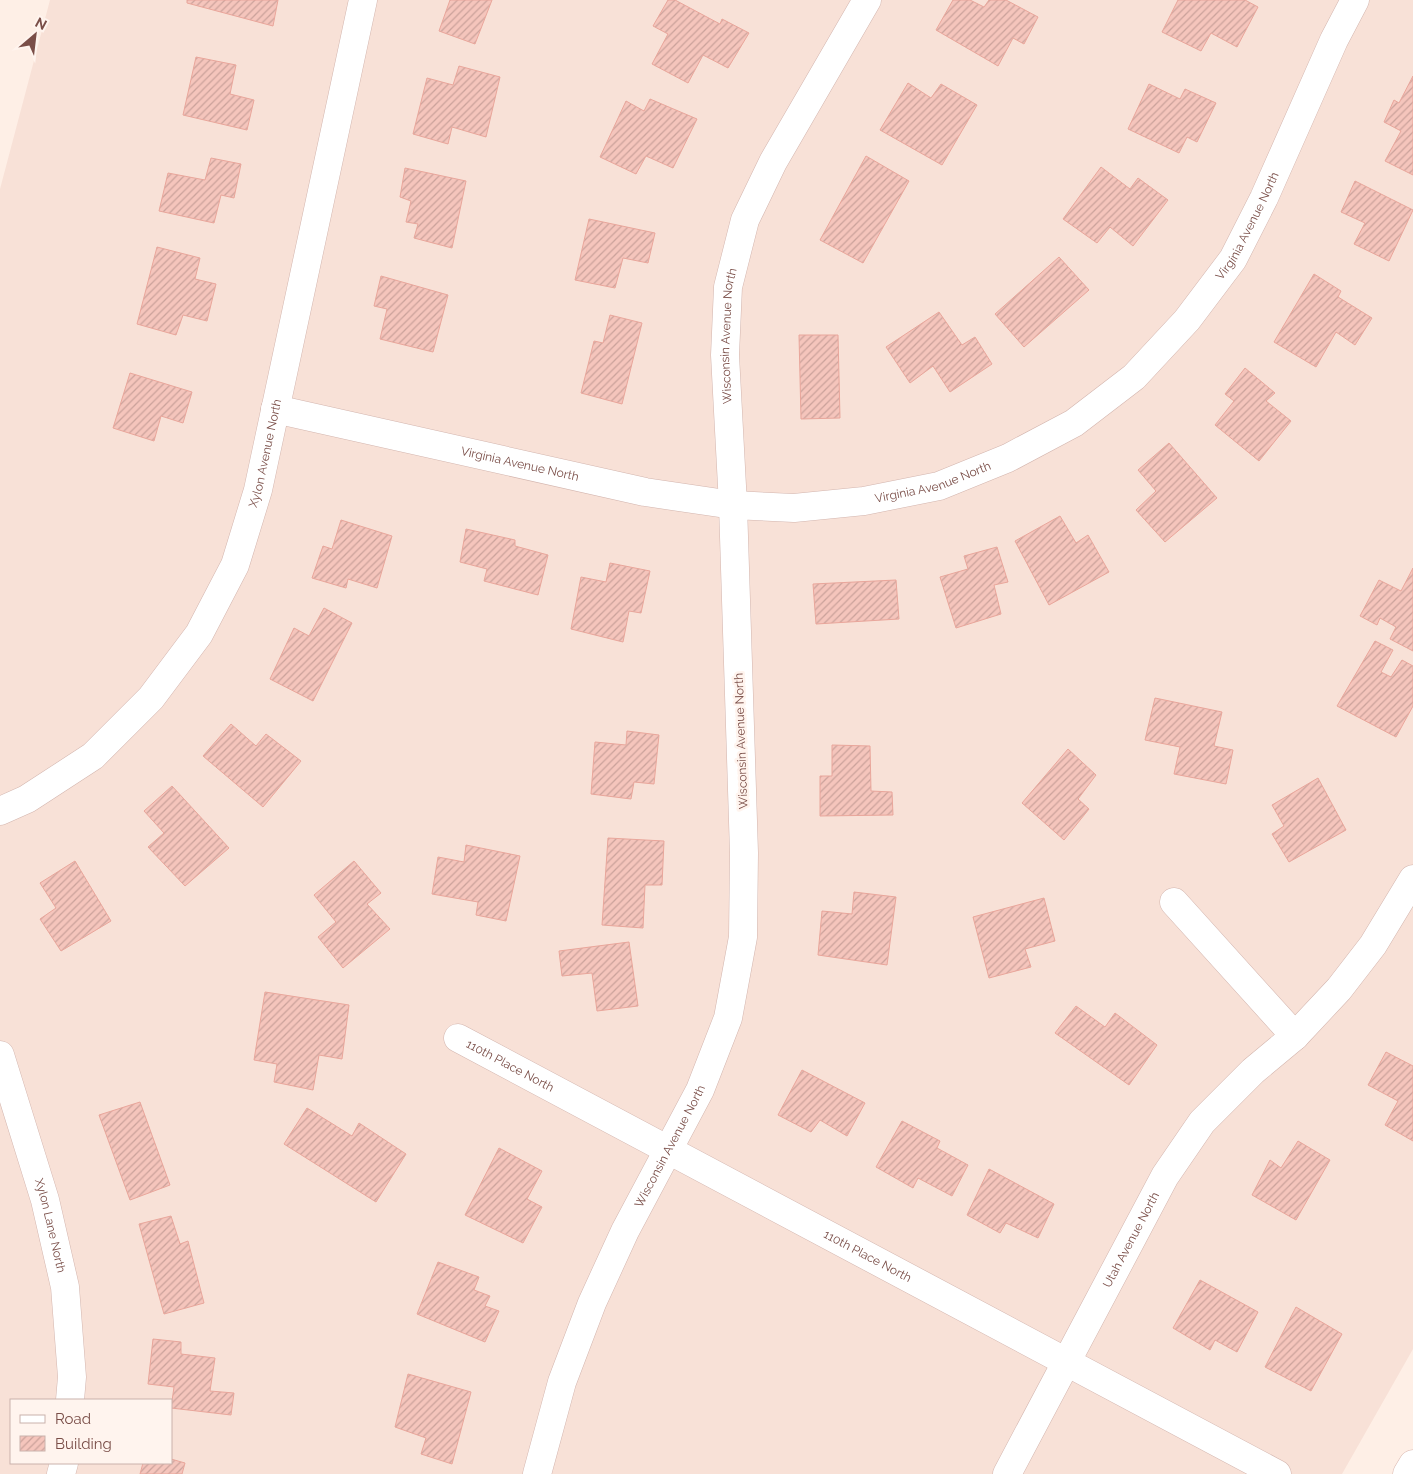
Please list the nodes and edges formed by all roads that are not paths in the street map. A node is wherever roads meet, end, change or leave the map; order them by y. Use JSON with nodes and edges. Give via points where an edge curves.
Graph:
{"nodes":[{"id":1,"x":363,"y":0,"type":"edge"},
{"id":2,"x":867,"y":0,"type":"edge"},
{"id":3,"x":1355,"y":0,"type":"edge"},
{"id":4,"x":275,"y":409,"type":"junction"},
{"id":5,"x":733,"y":505,"type":"junction"},
{"id":6,"x":0,"y":811,"type":"edge"},
{"id":7,"x":1413,"y":879,"type":"edge"},
{"id":8,"x":1174,"y":902,"type":"dead end"},
{"id":9,"x":1295,"y":1036,"type":"junction"},
{"id":10,"x":458,"y":1038,"type":"dead end"},
{"id":11,"x":0,"y":1055,"type":"edge"},
{"id":12,"x":668,"y":1149,"type":"junction"},
{"id":13,"x":1067,"y":1362,"type":"junction"},
{"id":14,"x":70,"y":1399,"type":"edge"},
{"id":15,"x":1413,"y":1464,"type":"edge"},
{"id":16,"x":537,"y":1474,"type":"edge"},
{"id":17,"x":1007,"y":1474,"type":"edge"},
{"id":18,"x":1276,"y":1474,"type":"edge"},
{"id":19,"x":1407,"y":1474,"type":"edge"}],
"edges":[{"from":1,"to":4,"type":"street","name":"Xylon Avenue North"},
{"from":2,"to":5,"type":"street","name":"Wisconsin Avenue North","via":[[773,162],[745,220],[728,287],[725,355]]},
{"from":3,"to":5,"type":"street","name":"Virginia Avenue North","via":[[1233,259],[1187,320],[1134,377],[1074,423],[1008,458],[939,486],[864,501],[794,508]]},
{"from":4,"to":5,"type":"street","name":"Virginia Avenue North","via":[[645,492]]},
{"from":4,"to":6,"type":"street","name":"Xylon Avenue North","via":[[258,490],[235,565],[199,634],[151,698],[93,756],[26,799]]},
{"from":5,"to":12,"type":"street","name":"Wisconsin Avenue North","via":[[744,853],[743,937],[728,1018],[700,1090]]},
{"from":7,"to":9,"type":"street","name":"Utah Avenue North","via":[[1356,967]]},
{"from":8,"to":9,"type":"street"},
{"from":9,"to":13,"type":"street","name":"Utah Avenue North","via":[[1253,1071],[1202,1122],[1165,1176]]},
{"from":10,"to":12,"type":"street","name":"110th Place North"},
{"from":11,"to":14,"type":"street","name":"Xylon Lane North","via":[[45,1200],[65,1287],[72,1377]]},
{"from":12,"to":13,"type":"street","name":"110th Place North"},
{"from":12,"to":16,"type":"street","name":"Wisconsin Avenue North","via":[[592,1303],[562,1382]]},
{"from":13,"to":17,"type":"street","name":"Utah Avenue North"},
{"from":13,"to":18,"type":"street","name":"110th Place North"},
{"from":15,"to":19,"type":"street"}]}
